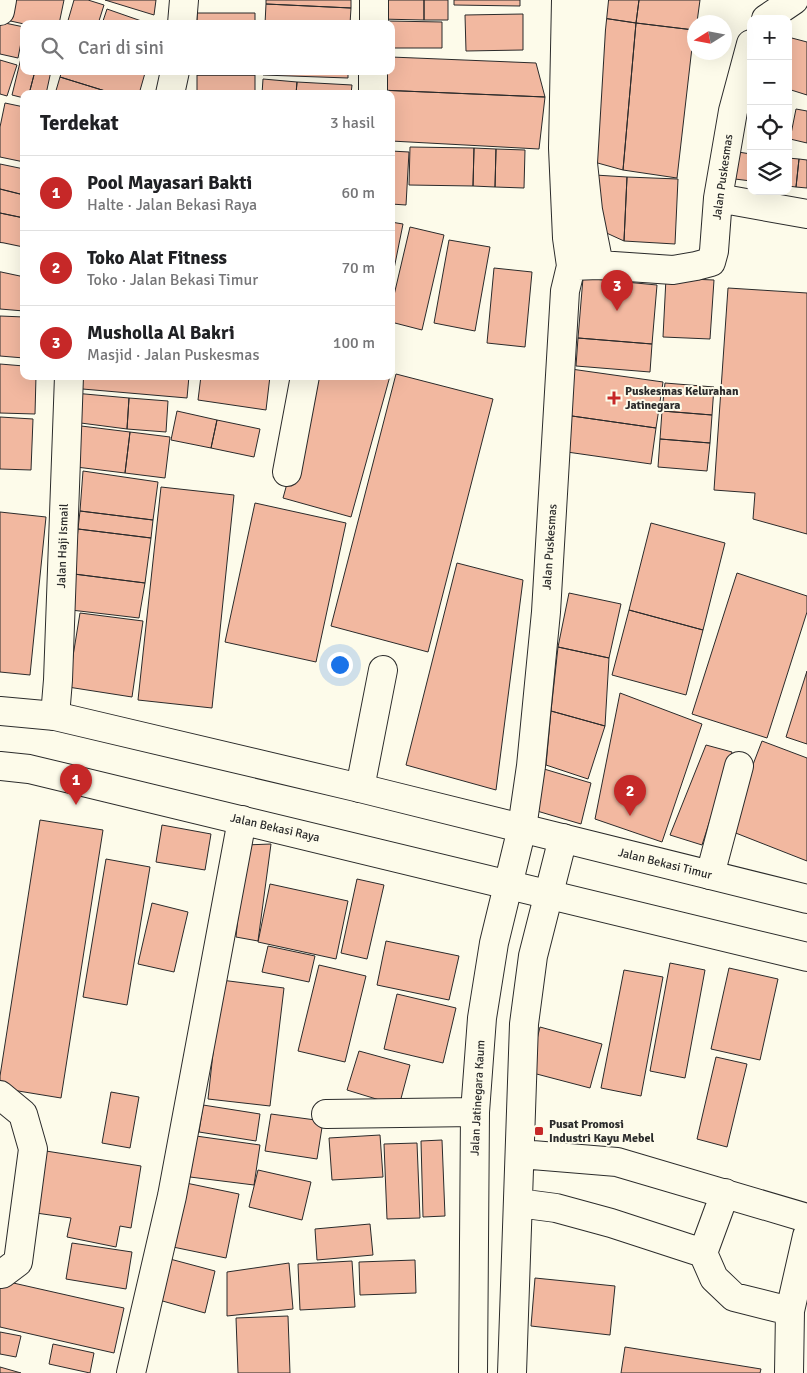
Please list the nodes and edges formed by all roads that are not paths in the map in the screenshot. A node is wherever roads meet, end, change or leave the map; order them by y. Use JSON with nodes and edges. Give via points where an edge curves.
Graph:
{"nodes":[{"id":1,"x":2,"y":0,"type":"edge"},
{"id":2,"x":184,"y":0,"type":"edge"},
{"id":3,"x":374,"y":0,"type":"edge"},
{"id":4,"x":566,"y":0,"type":"edge"},
{"id":5,"x":594,"y":0,"type":"edge"},
{"id":6,"x":794,"y":0,"type":"edge"},
{"id":7,"x":0,"y":11,"type":"edge"},
{"id":8,"x":772,"y":15,"type":"edge"},
{"id":9,"x":182,"y":20,"type":"edge"},
{"id":10,"x":374,"y":20,"type":"edge"},
{"id":11,"x":747,"y":59,"type":"edge"},
{"id":12,"x":174,"y":75,"type":"edge"},
{"id":13,"x":373,"y":75,"type":"edge"},
{"id":14,"x":171,"y":90,"type":"edge"},
{"id":15,"x":373,"y":90,"type":"edge"},
{"id":16,"x":718,"y":198,"type":"junction"},
{"id":17,"x":807,"y":214,"type":"edge"},
{"id":18,"x":0,"y":257,"type":"edge"},
{"id":19,"x":20,"y":261,"type":"edge"},
{"id":20,"x":599,"y":265,"type":"junction"},
{"id":21,"x":572,"y":266,"type":"junction"},
{"id":22,"x":69,"y":380,"type":"edge"},
{"id":23,"x":304,"y":380,"type":"edge"},
{"id":24,"x":287,"y":472,"type":"dead end"},
{"id":25,"x":383,"y":670,"type":"dead end"},
{"id":26,"x":0,"y":711,"type":"edge"},
{"id":27,"x":55,"y":716,"type":"junction"},
{"id":28,"x":0,"y":766,"type":"edge"},
{"id":29,"x":739,"y":766,"type":"dead end"},
{"id":30,"x":360,"y":788,"type":"junction"},
{"id":31,"x":242,"y":820,"type":"junction"},
{"id":32,"x":522,"y":828,"type":"junction"},
{"id":33,"x":563,"y":838,"type":"junction"},
{"id":34,"x":710,"y":876,"type":"junction"},
{"id":35,"x":508,"y":884,"type":"junction"},
{"id":36,"x":549,"y":893,"type":"junction"},
{"id":37,"x":807,"y":899,"type":"edge"},
{"id":38,"x":807,"y":957,"type":"edge"},
{"id":39,"x":0,"y":1095,"type":"edge"},
{"id":40,"x":475,"y":1112,"type":"junction"},
{"id":41,"x":326,"y":1114,"type":"dead end"},
{"id":42,"x":520,"y":1154,"type":"junction"},
{"id":43,"x":725,"y":1193,"type":"junction"},
{"id":44,"x":518,"y":1204,"type":"junction"},
{"id":45,"x":807,"y":1218,"type":"edge"},
{"id":46,"x":807,"y":1236,"type":"edge"},
{"id":47,"x":703,"y":1253,"type":"junction"},
{"id":48,"x":0,"y":1274,"type":"edge"},
{"id":49,"x":790,"y":1311,"type":"junction"},
{"id":50,"x":131,"y":1373,"type":"edge"},
{"id":51,"x":473,"y":1373,"type":"edge"},
{"id":52,"x":512,"y":1373,"type":"edge"},
{"id":53,"x":789,"y":1373,"type":"edge"}],
"edges":[{"from":1,"to":7,"type":"street"},
{"from":2,"to":9,"type":"street"},
{"from":3,"to":10,"type":"street"},
{"from":4,"to":21,"type":"street","name":"Jalan Puskesmas","via":[[563,148],[567,238]]},
{"from":5,"to":20,"type":"street","via":[[584,163],[588,210]]},
{"from":6,"to":8,"type":"street"},
{"from":11,"to":16,"type":"street","name":"Jalan Puskesmas","via":[[733,111]]},
{"from":12,"to":14,"type":"street"},
{"from":13,"to":15,"type":"street"},
{"from":16,"to":17,"type":"street"},
{"from":16,"to":20,"type":"street","name":"Jalan Puskesmas","via":[[711,262],[673,270]]},
{"from":18,"to":19,"type":"street"},
{"from":20,"to":21,"type":"street","name":"Jalan Puskesmas"},
{"from":21,"to":32,"type":"street","name":"Jalan Puskesmas","via":[[565,291],[546,612]]},
{"from":22,"to":27,"type":"street","name":"Jalan Haji Ismail"},
{"from":23,"to":24,"type":"street"},
{"from":25,"to":30,"type":"street"},
{"from":26,"to":27,"type":"street"},
{"from":27,"to":30,"type":"street"},
{"from":28,"to":31,"type":"street","name":"Jalan Bekasi Raya","via":[[29,769]]},
{"from":29,"to":34,"type":"street"},
{"from":30,"to":32,"type":"street"},
{"from":31,"to":35,"type":"street","name":"Jalan Bekasi Raya"},
{"from":31,"to":50,"type":"street","via":[[172,1196]]},
{"from":32,"to":33,"type":"street","name":"Jalan Bekasi Timur"},
{"from":32,"to":35,"type":"street","name":"Jalan Jatinegara Kaum"},
{"from":33,"to":34,"type":"street","name":"Jalan Bekasi Timur"},
{"from":33,"to":36,"type":"street"},
{"from":34,"to":37,"type":"street","name":"Jalan Bekasi Timur"},
{"from":35,"to":36,"type":"street","name":"Jalan Bekasi Raya"},
{"from":35,"to":40,"type":"street","name":"Jalan Jatinegara Kaum","via":[[494,943],[482,1018]]},
{"from":36,"to":38,"type":"street"},
{"from":36,"to":42,"type":"street","via":[[533,956],[524,1024]]},
{"from":39,"to":48,"type":"street","via":[[23,1114],[33,1149],[18,1262]]},
{"from":40,"to":41,"type":"street"},
{"from":40,"to":51,"type":"street","name":"Jalan Jatinegara Kaum"},
{"from":42,"to":43,"type":"street","via":[[617,1162]]},
{"from":42,"to":44,"type":"street"},
{"from":43,"to":45,"type":"street"},
{"from":43,"to":47,"type":"street"},
{"from":44,"to":47,"type":"street","via":[[556,1208],[602,1220]]},
{"from":44,"to":52,"type":"street"},
{"from":46,"to":49,"type":"street"},
{"from":47,"to":49,"type":"street","via":[[714,1278],[734,1297]]},
{"from":49,"to":53,"type":"street"}]}
